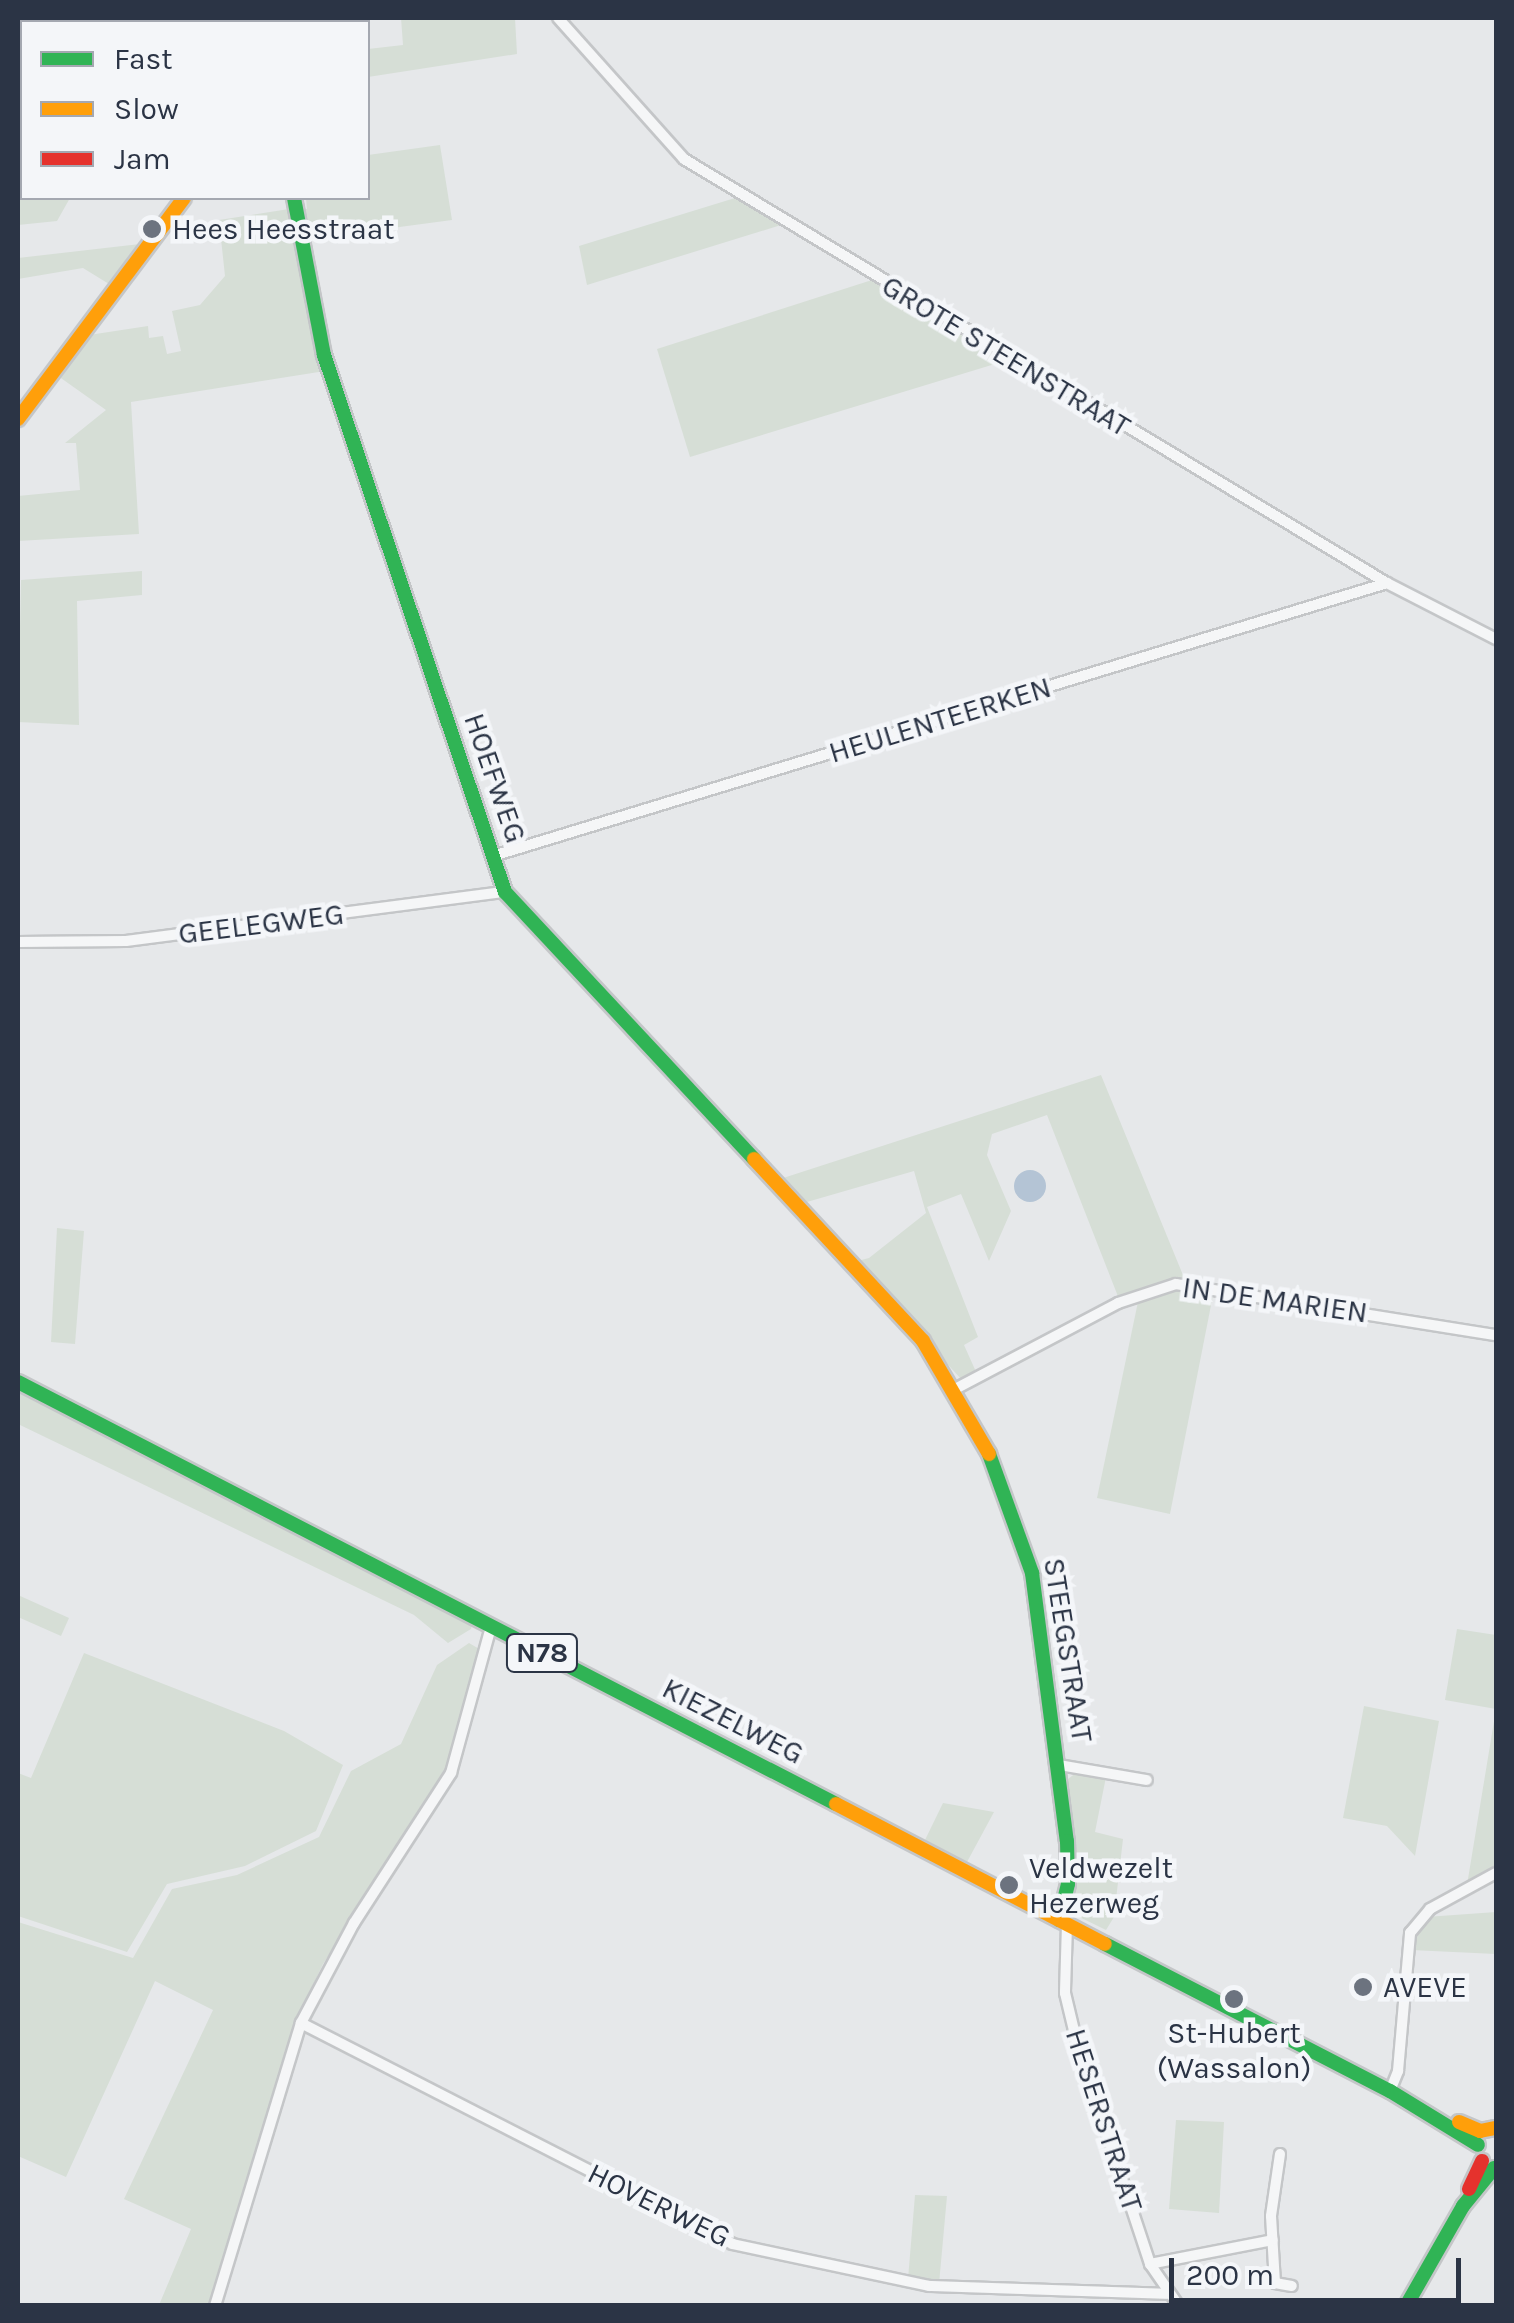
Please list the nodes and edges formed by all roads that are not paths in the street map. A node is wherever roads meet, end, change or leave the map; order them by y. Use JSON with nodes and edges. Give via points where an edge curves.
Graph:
{"nodes":[{"id":1,"x":558,"y":18,"type":"edge"},
{"id":2,"x":182,"y":200,"type":"edge"},
{"id":3,"x":294,"y":200,"type":"edge"},
{"id":4,"x":18,"y":419,"type":"edge"},
{"id":5,"x":1388,"y":583,"type":"junction"},
{"id":6,"x":1496,"y":639,"type":"edge"},
{"id":7,"x":493,"y":856,"type":"junction"},
{"id":8,"x":504,"y":892,"type":"junction"},
{"id":9,"x":18,"y":942,"type":"edge"},
{"id":10,"x":850,"y":1262,"type":"joint"},
{"id":11,"x":1496,"y":1335,"type":"edge"},
{"id":12,"x":18,"y":1382,"type":"edge"},
{"id":13,"x":957,"y":1388,"type":"junction"},
{"id":14,"x":491,"y":1627,"type":"junction"},
{"id":15,"x":1059,"y":1765,"type":"junction"},
{"id":16,"x":1147,"y":1780,"type":"dead end"},
{"id":17,"x":1496,"y":1872,"type":"edge"},
{"id":18,"x":1063,"y":1922,"type":"junction"},
{"id":19,"x":301,"y":2023,"type":"junction"},
{"id":20,"x":1390,"y":2091,"type":"junction"},
{"id":21,"x":1487,"y":2135,"type":"edge"},
{"id":22,"x":1280,"y":2154,"type":"dead end"},
{"id":23,"x":1491,"y":2166,"type":"edge"},
{"id":24,"x":1273,"y":2240,"type":"junction"},
{"id":25,"x":1150,"y":2264,"type":"junction"},
{"id":26,"x":1292,"y":2286,"type":"dead end"},
{"id":27,"x":1167,"y":2294,"type":"junction"},
{"id":28,"x":215,"y":2306,"type":"edge"},
{"id":29,"x":1179,"y":2306,"type":"edge"},
{"id":30,"x":1406,"y":2306,"type":"edge"}],
"edges":[{"from":1,"to":5,"type":"street","name":"GROTE STEENSTRAAT","via":[[684,159]]},
{"from":2,"to":4,"type":"street"},
{"from":3,"to":7,"type":"street","name":"HOEFWEG","via":[[318,338]]},
{"from":5,"to":6,"type":"street","name":"GROTE STEENSTRAAT"},
{"from":5,"to":7,"type":"street","name":"HEULENTEERKEN"},
{"from":7,"to":8,"type":"street","name":"HOEFWEG"},
{"from":8,"to":9,"type":"street","name":"GEELEGWEG","via":[[126,941]]},
{"from":8,"to":10,"type":"street","name":"HOEFWEG"},
{"from":10,"to":13,"type":"street","name":"STEEGSTRAAT"},
{"from":11,"to":13,"type":"street","name":"IN DE MARIEN","via":[[1176,1284],[1118,1304]]},
{"from":12,"to":14,"type":"street","name":"KIEZELWEG","number":"N78"},
{"from":13,"to":15,"type":"street","name":"STEEGSTRAAT","via":[[984,1439],[1032,1573]]},
{"from":14,"to":18,"type":"street","name":"KIEZELWEG","number":"N78"},
{"from":14,"to":19,"type":"street","via":[[451,1773],[354,1923]]},
{"from":15,"to":16,"type":"street"},
{"from":15,"to":18,"type":"street","name":"STEEGSTRAAT","via":[[1068,1884]]},
{"from":17,"to":20,"type":"street","via":[[1430,1909],[1410,1933],[1398,2071]]},
{"from":18,"to":20,"type":"street","name":"KIEZELWEG","number":"N78"},
{"from":18,"to":25,"type":"street","name":"HESERSTRAAT","via":[[1065,1993],[1077,2043]]},
{"from":19,"to":27,"type":"street","name":"HOVERWEG","via":[[732,2244],[929,2286]]},
{"from":19,"to":28,"type":"street"},
{"from":20,"to":21,"type":"street","name":"KIEZELWEG","number":"N78"},
{"from":21,"to":23,"type":"street","name":"KIEZELWEG"},
{"from":22,"to":24,"type":"street"},
{"from":23,"to":30,"type":"street"},
{"from":24,"to":25,"type":"street"},
{"from":24,"to":26,"type":"street","via":[[1275,2283]]},
{"from":25,"to":27,"type":"street","name":"HESERSTRAAT"},
{"from":27,"to":29,"type":"street","name":"HESERSTRAAT"}]}
